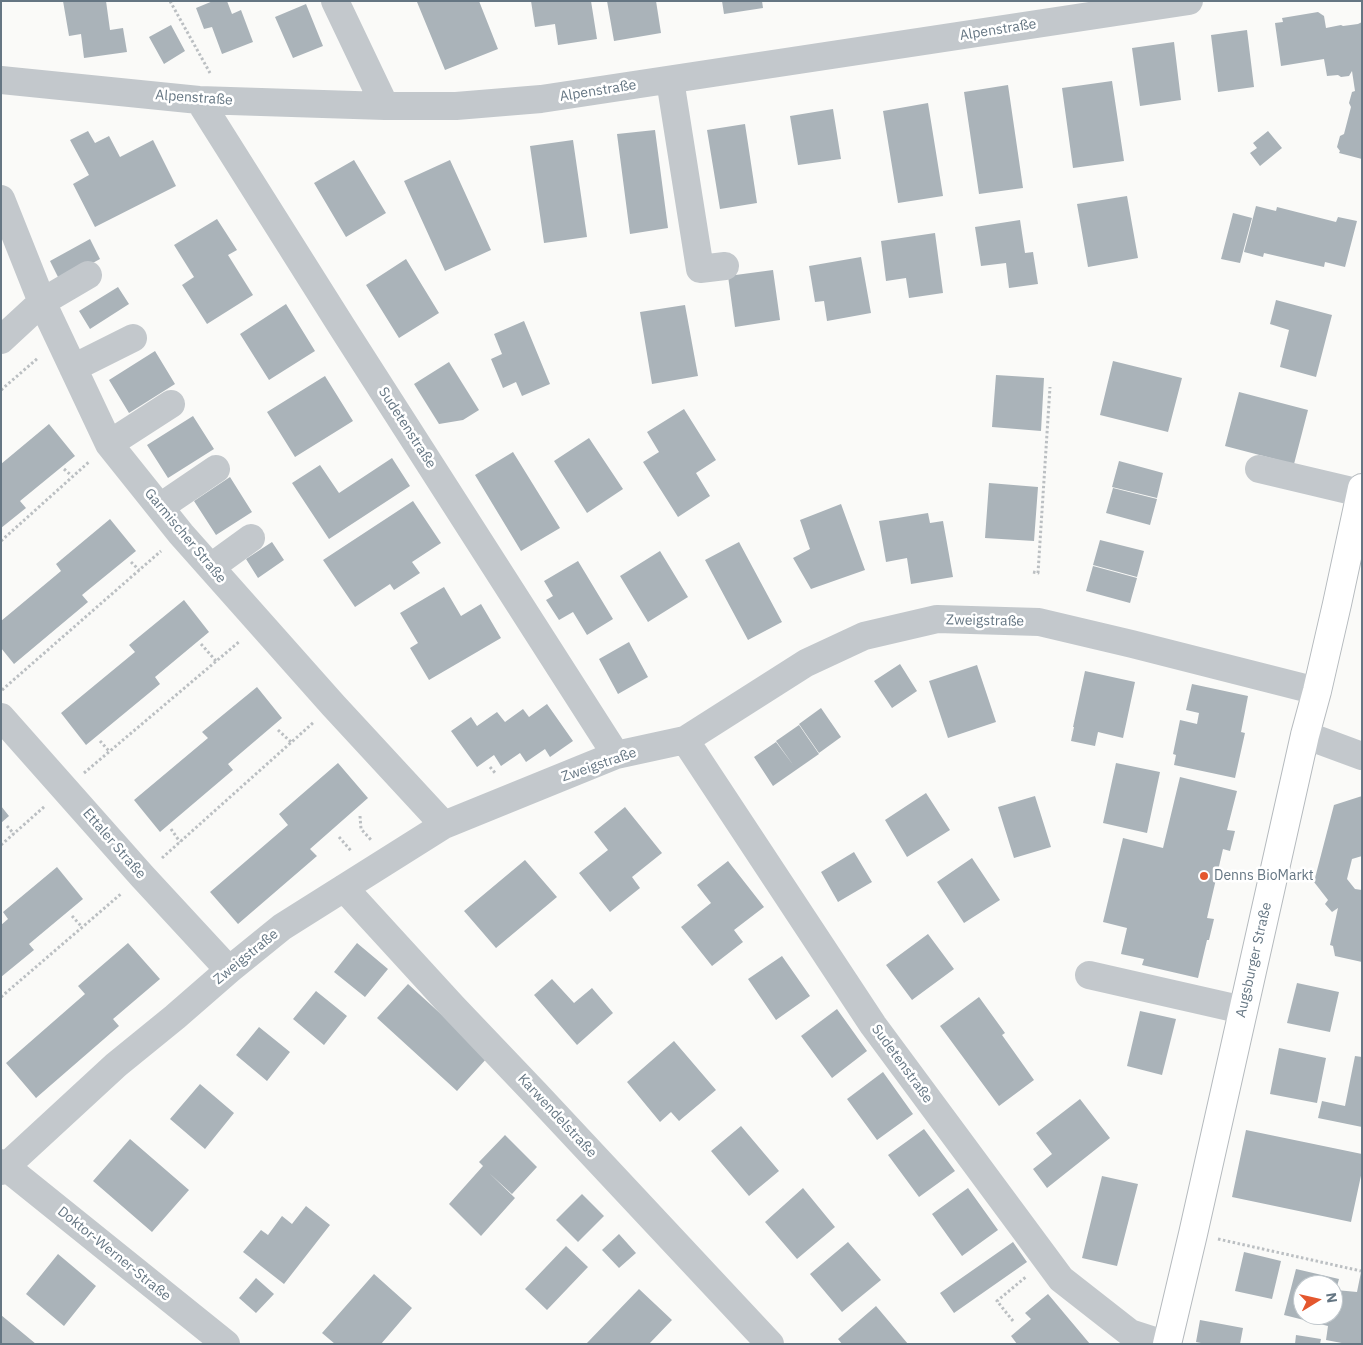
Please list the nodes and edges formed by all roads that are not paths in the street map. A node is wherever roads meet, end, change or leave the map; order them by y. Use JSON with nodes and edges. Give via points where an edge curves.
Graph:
{"nodes":[{"id":1,"x":335,"y":1,"type":"edge"},
{"id":2,"x":1189,"y":1,"type":"edge"},
{"id":3,"x":1,"y":80,"type":"edge"},
{"id":4,"x":670,"y":80,"type":"junction"},
{"id":5,"x":199,"y":100,"type":"junction"},
{"id":6,"x":385,"y":106,"type":"junction"},
{"id":7,"x":1,"y":199,"type":"edge"},
{"id":8,"x":725,"y":266,"type":"dead end"},
{"id":9,"x":88,"y":275,"type":"dead end"},
{"id":10,"x":42,"y":302,"type":"junction"},
{"id":11,"x":133,"y":338,"type":"dead end"},
{"id":12,"x":1,"y":340,"type":"edge"},
{"id":13,"x":73,"y":368,"type":"junction"},
{"id":14,"x":171,"y":404,"type":"dead end"},
{"id":15,"x":109,"y":444,"type":"junction"},
{"id":16,"x":216,"y":469,"type":"dead end"},
{"id":17,"x":1259,"y":469,"type":"dead end"},
{"id":18,"x":1361,"y":490,"type":"edge"},
{"id":19,"x":160,"y":507,"type":"junction"},
{"id":20,"x":251,"y":538,"type":"dead end"},
{"id":21,"x":211,"y":567,"type":"junction"},
{"id":22,"x":1317,"y":691,"type":"junction"},
{"id":23,"x":1,"y":717,"type":"edge"},
{"id":24,"x":1305,"y":735,"type":"junction"},
{"id":25,"x":685,"y":740,"type":"junction"},
{"id":26,"x":616,"y":755,"type":"junction"},
{"id":27,"x":1362,"y":756,"type":"edge"},
{"id":28,"x":444,"y":825,"type":"junction"},
{"id":29,"x":344,"y":888,"type":"junction"},
{"id":30,"x":229,"y":970,"type":"junction"},
{"id":31,"x":1089,"y":975,"type":"dead end"},
{"id":32,"x":1243,"y":1010,"type":"junction"},
{"id":33,"x":2,"y":1167,"type":"edge"},
{"id":34,"x":226,"y":1344,"type":"edge"},
{"id":35,"x":770,"y":1344,"type":"edge"},
{"id":36,"x":1165,"y":1344,"type":"edge"}],
"edges":[{"from":1,"to":6,"type":"street"},
{"from":2,"to":4,"type":"street","name":"Alpenstraße"},
{"from":3,"to":5,"type":"street","name":"Alpenstraße"},
{"from":4,"to":6,"type":"street","name":"Alpenstraße","via":[[541,99],[456,106]]},
{"from":4,"to":8,"type":"street","via":[[700,270]]},
{"from":5,"to":6,"type":"street","name":"Alpenstraße"},
{"from":5,"to":26,"type":"street","name":"Sudetenstraße"},
{"from":7,"to":10,"type":"street","name":"Garmischer Straße"},
{"from":9,"to":10,"type":"street"},
{"from":10,"to":12,"type":"street"},
{"from":10,"to":13,"type":"street","name":"Garmischer Straße"},
{"from":11,"to":13,"type":"street"},
{"from":13,"to":15,"type":"street","name":"Garmischer Straße"},
{"from":14,"to":15,"type":"street"},
{"from":15,"to":19,"type":"street","name":"Garmischer Straße"},
{"from":16,"to":19,"type":"street"},
{"from":17,"to":18,"type":"street"},
{"from":18,"to":22,"type":"main road","name":"Augsburger Straße"},
{"from":19,"to":21,"type":"street","name":"Garmischer Straße"},
{"from":20,"to":21,"type":"street"},
{"from":21,"to":28,"type":"street","name":"Garmischer Straße"},
{"from":22,"to":24,"type":"main road","name":"Augsburger Straße"},
{"from":22,"to":25,"type":"street","name":"Zweigstraße","via":[[1039,622],[937,620],[864,636],[806,662]]},
{"from":23,"to":30,"type":"street","name":"Ettaler Straße"},
{"from":24,"to":27,"type":"street"},
{"from":24,"to":32,"type":"main road","name":"Augsburger Straße"},
{"from":25,"to":26,"type":"street","name":"Zweigstraße"},
{"from":25,"to":36,"type":"street","name":"Sudetenstraße","via":[[873,1025],[1062,1279],[1130,1333]]},
{"from":26,"to":28,"type":"street","name":"Zweigstraße"},
{"from":28,"to":29,"type":"street","name":"Zweigstraße"},
{"from":29,"to":30,"type":"street","name":"Zweigstraße","via":[[282,927]]},
{"from":29,"to":35,"type":"street","name":"Karwendelstraße"},
{"from":30,"to":33,"type":"street","name":"Zweigstraße"},
{"from":31,"to":32,"type":"street"},
{"from":32,"to":36,"type":"main road","name":"Augsburger Straße"},
{"from":33,"to":34,"type":"street","name":"Doktor-Werner-Straße"}]}
